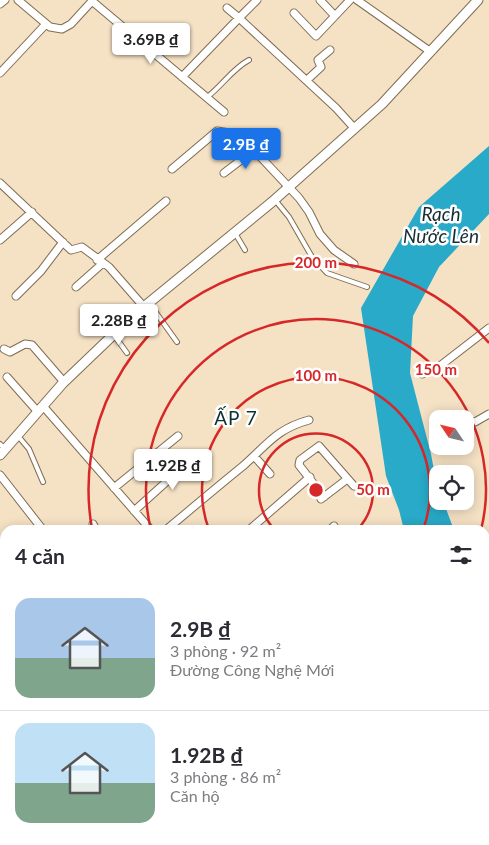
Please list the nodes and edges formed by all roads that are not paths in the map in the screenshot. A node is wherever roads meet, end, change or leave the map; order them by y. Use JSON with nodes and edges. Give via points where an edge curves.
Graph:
{"nodes":[{"id":1,"x":5,"y":0,"type":"edge"},
{"id":2,"x":18,"y":0,"type":"edge"},
{"id":3,"x":92,"y":0,"type":"edge"},
{"id":4,"x":257,"y":0,"type":"edge"},
{"id":5,"x":320,"y":0,"type":"edge"},
{"id":6,"x":350,"y":0,"type":"edge"},
{"id":7,"x":357,"y":0,"type":"edge"},
{"id":8,"x":478,"y":0,"type":"edge"},
{"id":9,"x":0,"y":4,"type":"edge"},
{"id":10,"x":226,"y":8,"type":"dead end"},
{"id":11,"x":294,"y":13,"type":"dead end"},
{"id":12,"x":335,"y":16,"type":"junction"},
{"id":13,"x":239,"y":18,"type":"junction"},
{"id":14,"x":46,"y":24,"type":"junction"},
{"id":15,"x":330,"y":50,"type":"dead end"},
{"id":16,"x":431,"y":52,"type":"junction"},
{"id":17,"x":249,"y":60,"type":"dead end"},
{"id":18,"x":0,"y":73,"type":"edge"},
{"id":19,"x":182,"y":77,"type":"junction"},
{"id":20,"x":307,"y":80,"type":"junction"},
{"id":21,"x":206,"y":98,"type":"junction"},
{"id":22,"x":224,"y":112,"type":"dead end"},
{"id":23,"x":354,"y":129,"type":"junction"},
{"id":24,"x":254,"y":150,"type":"junction"},
{"id":25,"x":172,"y":169,"type":"dead end"},
{"id":26,"x":224,"y":173,"type":"dead end"},
{"id":27,"x":0,"y":183,"type":"edge"},
{"id":28,"x":288,"y":188,"type":"junction"},
{"id":29,"x":275,"y":200,"type":"junction"},
{"id":30,"x":166,"y":201,"type":"dead end"},
{"id":31,"x":32,"y":212,"type":"junction"},
{"id":32,"x":235,"y":233,"type":"junction"},
{"id":33,"x":0,"y":240,"type":"edge"},
{"id":34,"x":63,"y":242,"type":"junction"},
{"id":35,"x":244,"y":250,"type":"dead end"},
{"id":36,"x":100,"y":262,"type":"junction"},
{"id":37,"x":354,"y":264,"type":"dead end"},
{"id":38,"x":76,"y":287,"type":"dead end"},
{"id":39,"x":367,"y":287,"type":"dead end"},
{"id":40,"x":16,"y":296,"type":"dead end"},
{"id":41,"x":146,"y":305,"type":"junction"},
{"id":42,"x":489,"y":328,"type":"edge"},
{"id":43,"x":114,"y":334,"type":"junction"},
{"id":44,"x":177,"y":342,"type":"dead end"},
{"id":45,"x":4,"y":350,"type":"dead end"},
{"id":46,"x":127,"y":353,"type":"dead end"},
{"id":47,"x":422,"y":374,"type":"dead end"},
{"id":48,"x":7,"y":377,"type":"dead end"},
{"id":49,"x":64,"y":382,"type":"junction"},
{"id":50,"x":40,"y":409,"type":"junction"},
{"id":51,"x":489,"y":414,"type":"edge"},
{"id":52,"x":309,"y":420,"type":"dead end"},
{"id":53,"x":474,"y":422,"type":"edge"},
{"id":54,"x":18,"y":436,"type":"junction"},
{"id":55,"x":178,"y":436,"type":"dead end"},
{"id":56,"x":2,"y":449,"type":"edge"},
{"id":57,"x":197,"y":454,"type":"dead end"},
{"id":58,"x":254,"y":456,"type":"junction"},
{"id":59,"x":270,"y":474,"type":"dead end"},
{"id":60,"x":0,"y":475,"type":"edge"},
{"id":61,"x":310,"y":477,"type":"junction"},
{"id":62,"x":346,"y":480,"type":"junction"},
{"id":63,"x":43,"y":482,"type":"dead end"},
{"id":64,"x":354,"y":486,"type":"dead end"},
{"id":65,"x":114,"y":488,"type":"junction"},
{"id":66,"x":134,"y":511,"type":"junction"},
{"id":67,"x":39,"y":525,"type":"edge"},
{"id":68,"x":147,"y":525,"type":"edge"},
{"id":69,"x":172,"y":525,"type":"edge"},
{"id":70,"x":255,"y":525,"type":"edge"}],
"edges":[{"from":1,"to":9,"type":"street"},
{"from":2,"to":14,"type":"street"},
{"from":3,"to":14,"type":"street","via":[[71,24],[62,29]]},
{"from":3,"to":19,"type":"street"},
{"from":4,"to":13,"type":"street"},
{"from":5,"to":12,"type":"street"},
{"from":6,"to":12,"type":"street"},
{"from":7,"to":16,"type":"street"},
{"from":8,"to":16,"type":"street"},
{"from":10,"to":13,"type":"street"},
{"from":11,"to":12,"type":"street","via":[[316,36]]},
{"from":13,"to":19,"type":"street"},
{"from":13,"to":20,"type":"street"},
{"from":14,"to":18,"type":"street"},
{"from":15,"to":20,"type":"street","via":[[318,60],[321,67]]},
{"from":16,"to":23,"type":"street"},
{"from":17,"to":21,"type":"lane"},
{"from":19,"to":21,"type":"street"},
{"from":20,"to":23,"type":"street"},
{"from":21,"to":22,"type":"street"},
{"from":23,"to":28,"type":"street"},
{"from":24,"to":25,"type":"street","via":[[236,134],[217,131]]},
{"from":24,"to":26,"type":"street"},
{"from":24,"to":28,"type":"street"},
{"from":27,"to":31,"type":"street"},
{"from":28,"to":29,"type":"street"},
{"from":28,"to":37,"type":"street","via":[[309,212],[320,234],[334,250]]},
{"from":29,"to":32,"type":"street"},
{"from":29,"to":39,"type":"lane","via":[[327,273]]},
{"from":30,"to":36,"type":"street"},
{"from":31,"to":33,"type":"street"},
{"from":31,"to":34,"type":"street"},
{"from":32,"to":35,"type":"lane"},
{"from":32,"to":41,"type":"street"},
{"from":34,"to":36,"type":"street","via":[[71,250],[82,247]]},
{"from":34,"to":40,"type":"street"},
{"from":36,"to":38,"type":"street"},
{"from":36,"to":41,"type":"street"},
{"from":41,"to":43,"type":"street"},
{"from":41,"to":44,"type":"lane"},
{"from":42,"to":47,"type":"street","via":[[436,369]]},
{"from":43,"to":46,"type":"lane"},
{"from":43,"to":49,"type":"street"},
{"from":45,"to":49,"type":"street","via":[[10,352],[25,344],[32,345]]},
{"from":48,"to":50,"type":"street"},
{"from":49,"to":50,"type":"street"},
{"from":50,"to":54,"type":"street"},
{"from":50,"to":65,"type":"street"},
{"from":51,"to":53,"type":"street"},
{"from":52,"to":58,"type":"street","via":[[291,425]]},
{"from":54,"to":56,"type":"street"},
{"from":54,"to":63,"type":"lane","via":[[29,449]]},
{"from":55,"to":65,"type":"street"},
{"from":57,"to":66,"type":"street"},
{"from":58,"to":59,"type":"street"},
{"from":58,"to":69,"type":"street"},
{"from":60,"to":67,"type":"street"},
{"from":61,"to":62,"type":"street","via":[[323,498]]},
{"from":61,"to":62,"type":"street","via":[[299,465],[300,460],[319,446]]},
{"from":61,"to":70,"type":"street"},
{"from":62,"to":64,"type":"street"},
{"from":65,"to":66,"type":"street"},
{"from":66,"to":68,"type":"street"}]}
